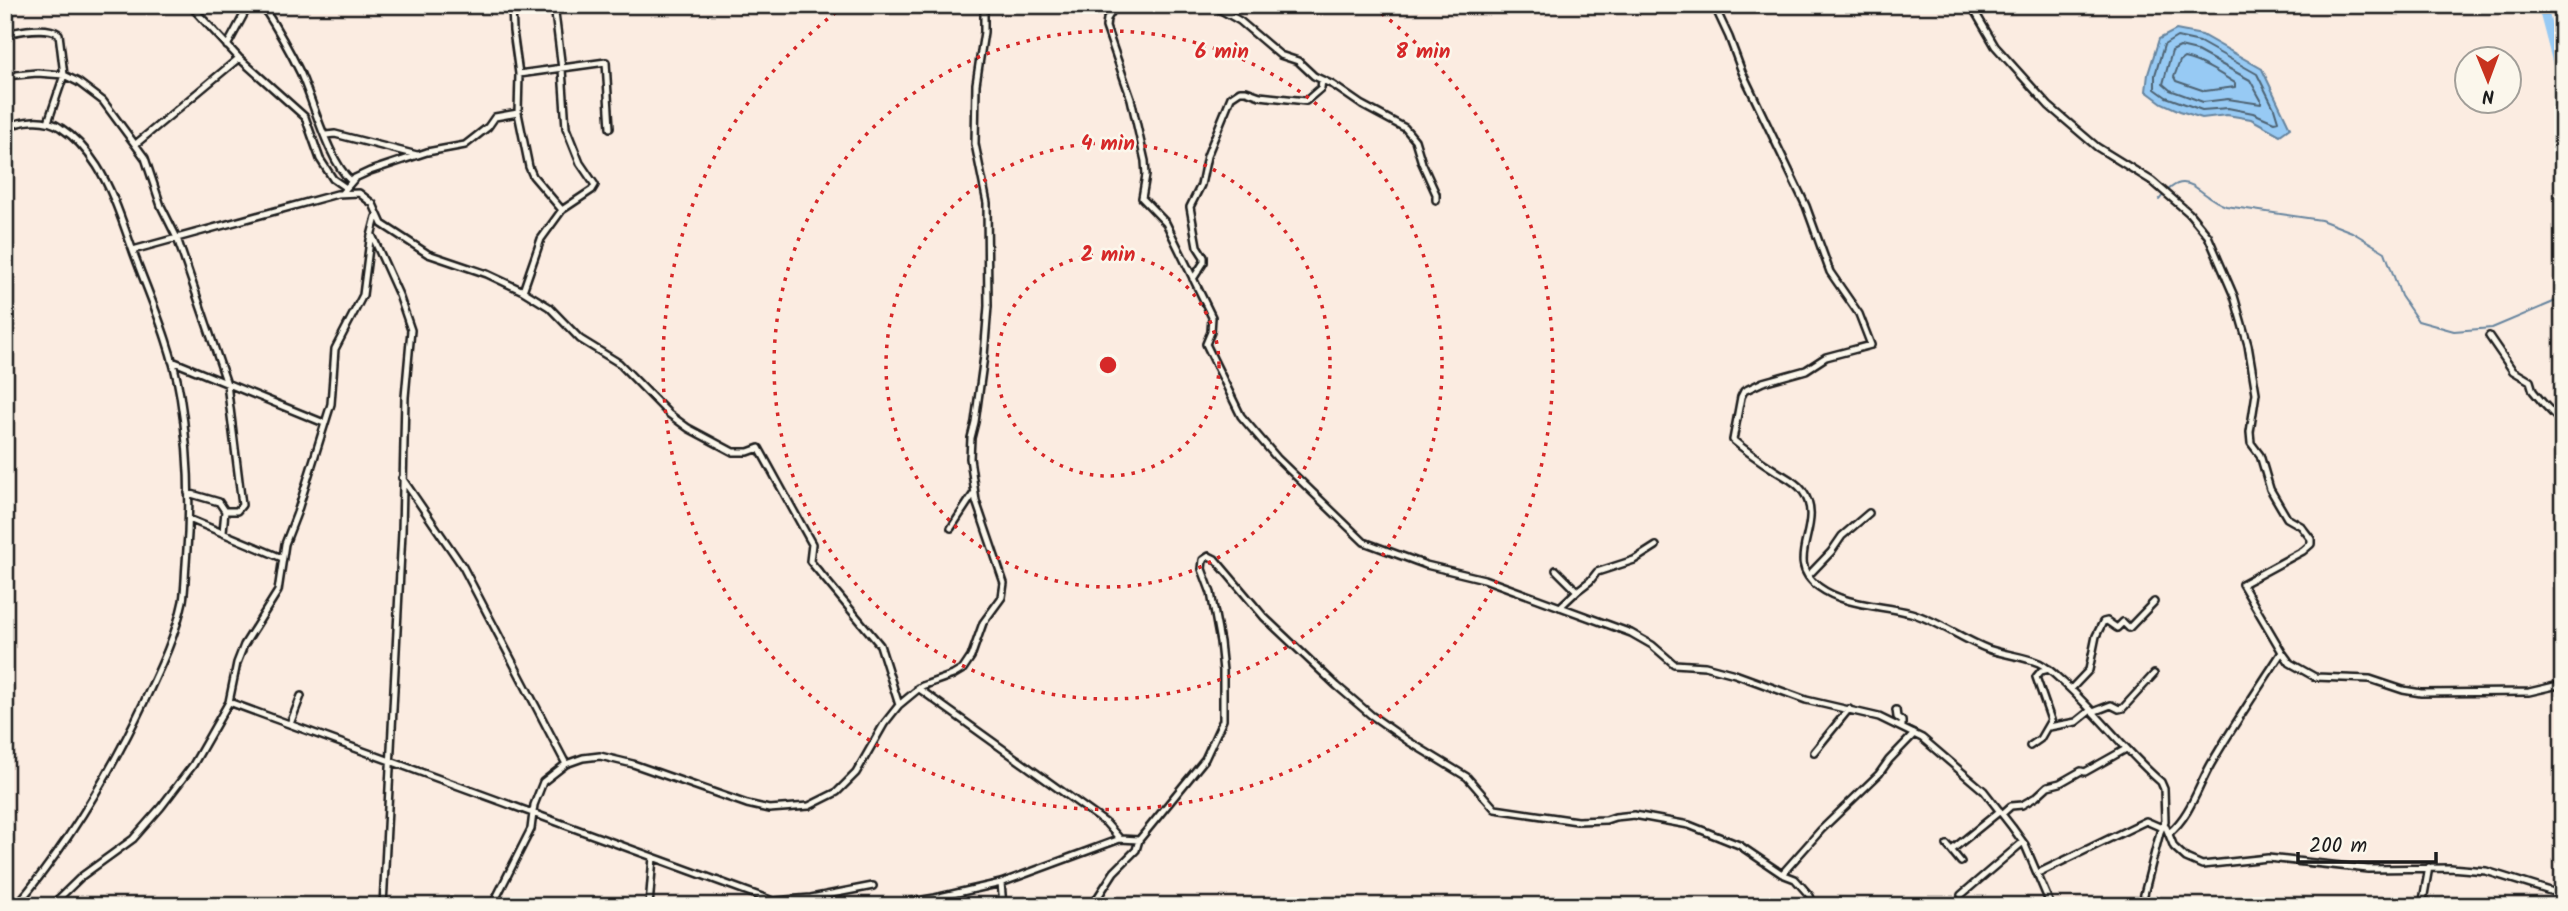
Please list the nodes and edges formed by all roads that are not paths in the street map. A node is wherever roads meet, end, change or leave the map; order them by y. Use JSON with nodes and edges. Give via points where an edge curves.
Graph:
{"nodes":[{"id":1,"x":190,"y":5,"type":"edge"},
{"id":2,"x":249,"y":5,"type":"edge"},
{"id":3,"x":262,"y":5,"type":"edge"},
{"id":4,"x":512,"y":5,"type":"edge"},
{"id":5,"x":554,"y":5,"type":"edge"},
{"id":6,"x":984,"y":5,"type":"edge"},
{"id":7,"x":1116,"y":5,"type":"edge"},
{"id":8,"x":1212,"y":5,"type":"edge"},
{"id":9,"x":1714,"y":5,"type":"edge"},
{"id":10,"x":1971,"y":5,"type":"edge"},
{"id":11,"x":5,"y":34,"type":"edge"},
{"id":12,"x":227,"y":46,"type":"junction"},
{"id":13,"x":239,"y":58,"type":"junction"},
{"id":14,"x":562,"y":69,"type":"junction"},
{"id":15,"x":519,"y":74,"type":"junction"},
{"id":16,"x":64,"y":75,"type":"junction"},
{"id":17,"x":5,"y":76,"type":"edge"},
{"id":18,"x":1322,"y":80,"type":"junction"},
{"id":19,"x":518,"y":113,"type":"junction"},
{"id":20,"x":48,"y":122,"type":"junction"},
{"id":21,"x":5,"y":128,"type":"edge"},
{"id":22,"x":610,"y":128,"type":"dead end"},
{"id":23,"x":326,"y":135,"type":"junction"},
{"id":24,"x":136,"y":144,"type":"junction"},
{"id":25,"x":417,"y":155,"type":"junction"},
{"id":26,"x":351,"y":181,"type":"junction"},
{"id":27,"x":344,"y":190,"type":"junction"},
{"id":28,"x":1436,"y":200,"type":"dead end"},
{"id":29,"x":562,"y":210,"type":"junction"},
{"id":30,"x":376,"y":214,"type":"junction"},
{"id":31,"x":371,"y":233,"type":"junction"},
{"id":32,"x":177,"y":238,"type":"junction"},
{"id":33,"x":133,"y":250,"type":"junction"},
{"id":34,"x":1193,"y":279,"type":"junction"},
{"id":35,"x":523,"y":291,"type":"junction"},
{"id":36,"x":2489,"y":335,"type":"dead end"},
{"id":37,"x":172,"y":361,"type":"junction"},
{"id":38,"x":227,"y":384,"type":"junction"},
{"id":39,"x":324,"y":423,"type":"junction"},
{"id":40,"x":2563,"y":424,"type":"edge"},
{"id":41,"x":402,"y":478,"type":"junction"},
{"id":42,"x":188,"y":493,"type":"junction"},
{"id":43,"x":974,"y":493,"type":"junction"},
{"id":44,"x":225,"y":511,"type":"junction"},
{"id":45,"x":1869,"y":513,"type":"dead end"},
{"id":46,"x":189,"y":519,"type":"junction"},
{"id":47,"x":951,"y":528,"type":"dead end"},
{"id":48,"x":223,"y":532,"type":"junction"},
{"id":49,"x":1656,"y":547,"type":"dead end"},
{"id":50,"x":282,"y":558,"type":"junction"},
{"id":51,"x":1556,"y":570,"type":"dead end"},
{"id":52,"x":1808,"y":576,"type":"junction"},
{"id":53,"x":1577,"y":591,"type":"junction"},
{"id":54,"x":2154,"y":602,"type":"dead end"},
{"id":55,"x":1560,"y":607,"type":"junction"},
{"id":56,"x":2282,"y":652,"type":"junction"},
{"id":57,"x":2049,"y":669,"type":"junction"},
{"id":58,"x":2154,"y":674,"type":"dead end"},
{"id":59,"x":2563,"y":684,"type":"edge"},
{"id":60,"x":918,"y":688,"type":"junction"},
{"id":61,"x":2071,"y":689,"type":"junction"},
{"id":62,"x":301,"y":696,"type":"dead end"},
{"id":63,"x":229,"y":702,"type":"junction"},
{"id":64,"x":900,"y":705,"type":"junction"},
{"id":65,"x":1849,"y":709,"type":"junction"},
{"id":66,"x":1896,"y":710,"type":"dead end"},
{"id":67,"x":2092,"y":711,"type":"junction"},
{"id":68,"x":290,"y":724,"type":"junction"},
{"id":69,"x":1902,"y":727,"type":"junction"},
{"id":70,"x":2049,"y":727,"type":"junction"},
{"id":71,"x":1914,"y":734,"type":"junction"},
{"id":72,"x":2030,"y":746,"type":"dead end"},
{"id":73,"x":2126,"y":749,"type":"junction"},
{"id":74,"x":1814,"y":752,"type":"dead end"},
{"id":75,"x":391,"y":761,"type":"junction"},
{"id":76,"x":566,"y":764,"type":"junction"},
{"id":77,"x":2001,"y":813,"type":"junction"},
{"id":78,"x":533,"y":815,"type":"junction"},
{"id":79,"x":2163,"y":826,"type":"junction"},
{"id":80,"x":2169,"y":833,"type":"junction"},
{"id":81,"x":1121,"y":839,"type":"junction"},
{"id":82,"x":1139,"y":840,"type":"junction"},
{"id":83,"x":2023,"y":842,"type":"junction"},
{"id":84,"x":1947,"y":845,"type":"dead end"},
{"id":85,"x":1953,"y":849,"type":"junction"},
{"id":86,"x":653,"y":857,"type":"junction"},
{"id":87,"x":1961,"y":862,"type":"dead end"},
{"id":88,"x":2429,"y":867,"type":"junction"},
{"id":89,"x":2038,"y":873,"type":"junction"},
{"id":90,"x":1783,"y":874,"type":"junction"},
{"id":91,"x":1001,"y":883,"type":"junction"},
{"id":92,"x":873,"y":886,"type":"dead end"},
{"id":93,"x":1961,"y":895,"type":"dead end"},
{"id":94,"x":2563,"y":895,"type":"edge"},
{"id":95,"x":16,"y":906,"type":"edge"},
{"id":96,"x":51,"y":906,"type":"edge"},
{"id":97,"x":383,"y":906,"type":"edge"},
{"id":98,"x":492,"y":906,"type":"edge"},
{"id":99,"x":649,"y":906,"type":"edge"},
{"id":100,"x":886,"y":906,"type":"edge"},
{"id":101,"x":1003,"y":906,"type":"edge"},
{"id":102,"x":1091,"y":906,"type":"edge"},
{"id":103,"x":1814,"y":906,"type":"edge"},
{"id":104,"x":2051,"y":906,"type":"edge"},
{"id":105,"x":2141,"y":906,"type":"edge"},
{"id":106,"x":2421,"y":906,"type":"edge"}],
"edges":[{"from":1,"to":12,"type":"street"},
{"from":2,"to":12,"type":"street"},
{"from":3,"to":23,"type":"street","via":[[301,74]]},
{"from":4,"to":15,"type":"street"},
{"from":5,"to":14,"type":"street"},
{"from":6,"to":43,"type":"street","via":[[975,144],[987,203],[988,306],[970,449]]},
{"from":7,"to":34,"type":"street","via":[[1106,27],[1131,99],[1143,154],[1142,198],[1166,223]]},
{"from":8,"to":18,"type":"street"},
{"from":9,"to":52,"type":"street","via":[[1806,206],[1830,272],[1859,314],[1871,345],[1752,386],[1741,397],[1733,440],[1794,482],[1810,508],[1811,526],[1802,547]]},
{"from":10,"to":56,"type":"street","via":[[2001,53],[2049,106],[2089,141],[2178,203],[2212,244],[2239,310],[2254,372],[2251,443],[2287,518],[2311,539],[2303,551],[2242,584]]},
{"from":11,"to":16,"type":"street","via":[[57,31]]},
{"from":12,"to":13,"type":"street"},
{"from":13,"to":24,"type":"street"},
{"from":13,"to":27,"type":"street","via":[[305,117],[325,168]]},
{"from":14,"to":15,"type":"street"},
{"from":14,"to":22,"type":"street","via":[[606,62]]},
{"from":14,"to":29,"type":"street","via":[[566,128],[595,185]]},
{"from":15,"to":19,"type":"street"},
{"from":16,"to":17,"type":"street"},
{"from":16,"to":20,"type":"street"},
{"from":16,"to":24,"type":"street","via":[[103,102]]},
{"from":18,"to":28,"type":"street","via":[[1405,128],[1415,140]]},
{"from":18,"to":34,"type":"street","via":[[1321,88],[1306,101],[1246,91],[1231,97],[1190,207],[1197,246],[1204,257]]},
{"from":19,"to":25,"type":"street","via":[[495,117],[466,145]]},
{"from":19,"to":29,"type":"street","via":[[533,176]]},
{"from":20,"to":21,"type":"street"},
{"from":20,"to":33,"type":"street","via":[[70,134],[97,165]]},
{"from":23,"to":25,"type":"street"},
{"from":23,"to":26,"type":"street"},
{"from":24,"to":32,"type":"street"},
{"from":25,"to":26,"type":"street"},
{"from":26,"to":27,"type":"street"},
{"from":27,"to":30,"type":"street","via":[[370,201]]},
{"from":27,"to":32,"type":"street"},
{"from":29,"to":35,"type":"street","via":[[541,239]]},
{"from":30,"to":31,"type":"street"},
{"from":30,"to":35,"type":"street","via":[[382,225],[428,254]]},
{"from":31,"to":39,"type":"street","via":[[363,295],[335,349],[331,404]]},
{"from":31,"to":41,"type":"street","via":[[411,330]]},
{"from":32,"to":33,"type":"street"},
{"from":32,"to":38,"type":"street"},
{"from":33,"to":37,"type":"street"},
{"from":34,"to":55,"type":"street","via":[[1212,317],[1206,344],[1241,416],[1360,539],[1372,547],[1484,579]]},
{"from":35,"to":64,"type":"street","via":[[557,314],[580,339],[619,363],[688,428],[733,452],[759,448],[813,544],[810,561],[880,645]]},
{"from":36,"to":40,"type":"street","via":[[2513,370],[2530,381],[2533,391]]},
{"from":37,"to":38,"type":"street"},
{"from":37,"to":42,"type":"street","via":[[184,422]]},
{"from":38,"to":39,"type":"street"},
{"from":38,"to":44,"type":"street","via":[[242,505],[237,511]]},
{"from":39,"to":50,"type":"street"},
{"from":41,"to":75,"type":"street"},
{"from":41,"to":76,"type":"street","via":[[463,567]]},
{"from":42,"to":44,"type":"street","via":[[219,502]]},
{"from":42,"to":46,"type":"street"},
{"from":43,"to":47,"type":"street"},
{"from":43,"to":60,"type":"street","via":[[1004,583],[1002,597],[983,623],[963,670]]},
{"from":44,"to":48,"type":"street"},
{"from":45,"to":52,"type":"street"},
{"from":46,"to":48,"type":"street"},
{"from":46,"to":95,"type":"street","via":[[183,601],[163,663],[121,750],[53,858]]},
{"from":48,"to":50,"type":"street"},
{"from":49,"to":53,"type":"street","via":[[1597,572]]},
{"from":50,"to":63,"type":"street","via":[[278,591],[244,645]]},
{"from":51,"to":53,"type":"street"},
{"from":52,"to":57,"type":"street","via":[[1834,596],[1915,614],[1989,649]]},
{"from":53,"to":55,"type":"street"},
{"from":54,"to":61,"type":"street","via":[[2129,628],[2123,622],[2118,628],[2103,622],[2089,670]]},
{"from":55,"to":65,"type":"street","via":[[1631,633],[1674,664],[1705,666],[1806,700]]},
{"from":56,"to":59,"type":"street","via":[[2290,663],[2315,677],[2370,679],[2421,693],[2529,692]]},
{"from":56,"to":80,"type":"street","via":[[2211,764],[2190,806]]},
{"from":57,"to":61,"type":"street"},
{"from":57,"to":70,"type":"street","via":[[2036,677],[2050,712]]},
{"from":58,"to":67,"type":"street","via":[[2123,708],[2111,705]]},
{"from":60,"to":64,"type":"street"},
{"from":60,"to":81,"type":"street","via":[[1106,823]]},
{"from":61,"to":67,"type":"street"},
{"from":62,"to":68,"type":"street"},
{"from":63,"to":68,"type":"street"},
{"from":63,"to":96,"type":"street","via":[[193,765],[161,807],[133,839],[82,876]]},
{"from":64,"to":76,"type":"street","via":[[856,773],[837,792],[809,806],[769,809],[747,804],[600,756]]},
{"from":65,"to":69,"type":"street"},
{"from":65,"to":74,"type":"street"},
{"from":66,"to":69,"type":"street"},
{"from":67,"to":70,"type":"street","via":[[2076,722]]},
{"from":67,"to":73,"type":"street"},
{"from":68,"to":75,"type":"street"},
{"from":69,"to":71,"type":"street"},
{"from":70,"to":72,"type":"street"},
{"from":71,"to":77,"type":"street","via":[[1970,777]]},
{"from":71,"to":90,"type":"street"},
{"from":73,"to":77,"type":"street"},
{"from":73,"to":79,"type":"street","via":[[2161,782]]},
{"from":75,"to":78,"type":"street"},
{"from":75,"to":97,"type":"street"},
{"from":76,"to":78,"type":"street","via":[[543,782]]},
{"from":77,"to":83,"type":"street"},
{"from":77,"to":85,"type":"street"},
{"from":78,"to":86,"type":"street"},
{"from":78,"to":98,"type":"street","via":[[531,829]]},
{"from":79,"to":80,"type":"street"},
{"from":79,"to":89,"type":"street","via":[[2146,821]]},
{"from":79,"to":105,"type":"street"},
{"from":80,"to":88,"type":"street","via":[[2174,847],[2202,865],[2268,858],[2368,869]]},
{"from":81,"to":82,"type":"street"},
{"from":81,"to":91,"type":"street"},
{"from":82,"to":90,"type":"street","via":[[1210,752],[1223,720],[1220,642],[1202,569],[1209,556],[1264,617],[1337,686],[1371,715],[1467,777],[1495,809],[1577,821],[1634,816],[1668,820],[1722,837]]},
{"from":82,"to":102,"type":"street"},
{"from":83,"to":89,"type":"street"},
{"from":83,"to":93,"type":"street"},
{"from":84,"to":85,"type":"street"},
{"from":85,"to":87,"type":"street"},
{"from":86,"to":92,"type":"street","via":[[773,901]]},
{"from":86,"to":99,"type":"street"},
{"from":88,"to":94,"type":"street","via":[[2486,871]]},
{"from":88,"to":106,"type":"street"},
{"from":89,"to":104,"type":"street"},
{"from":90,"to":103,"type":"street","via":[[1795,879]]},
{"from":91,"to":100,"type":"street"},
{"from":91,"to":101,"type":"street"}]}
